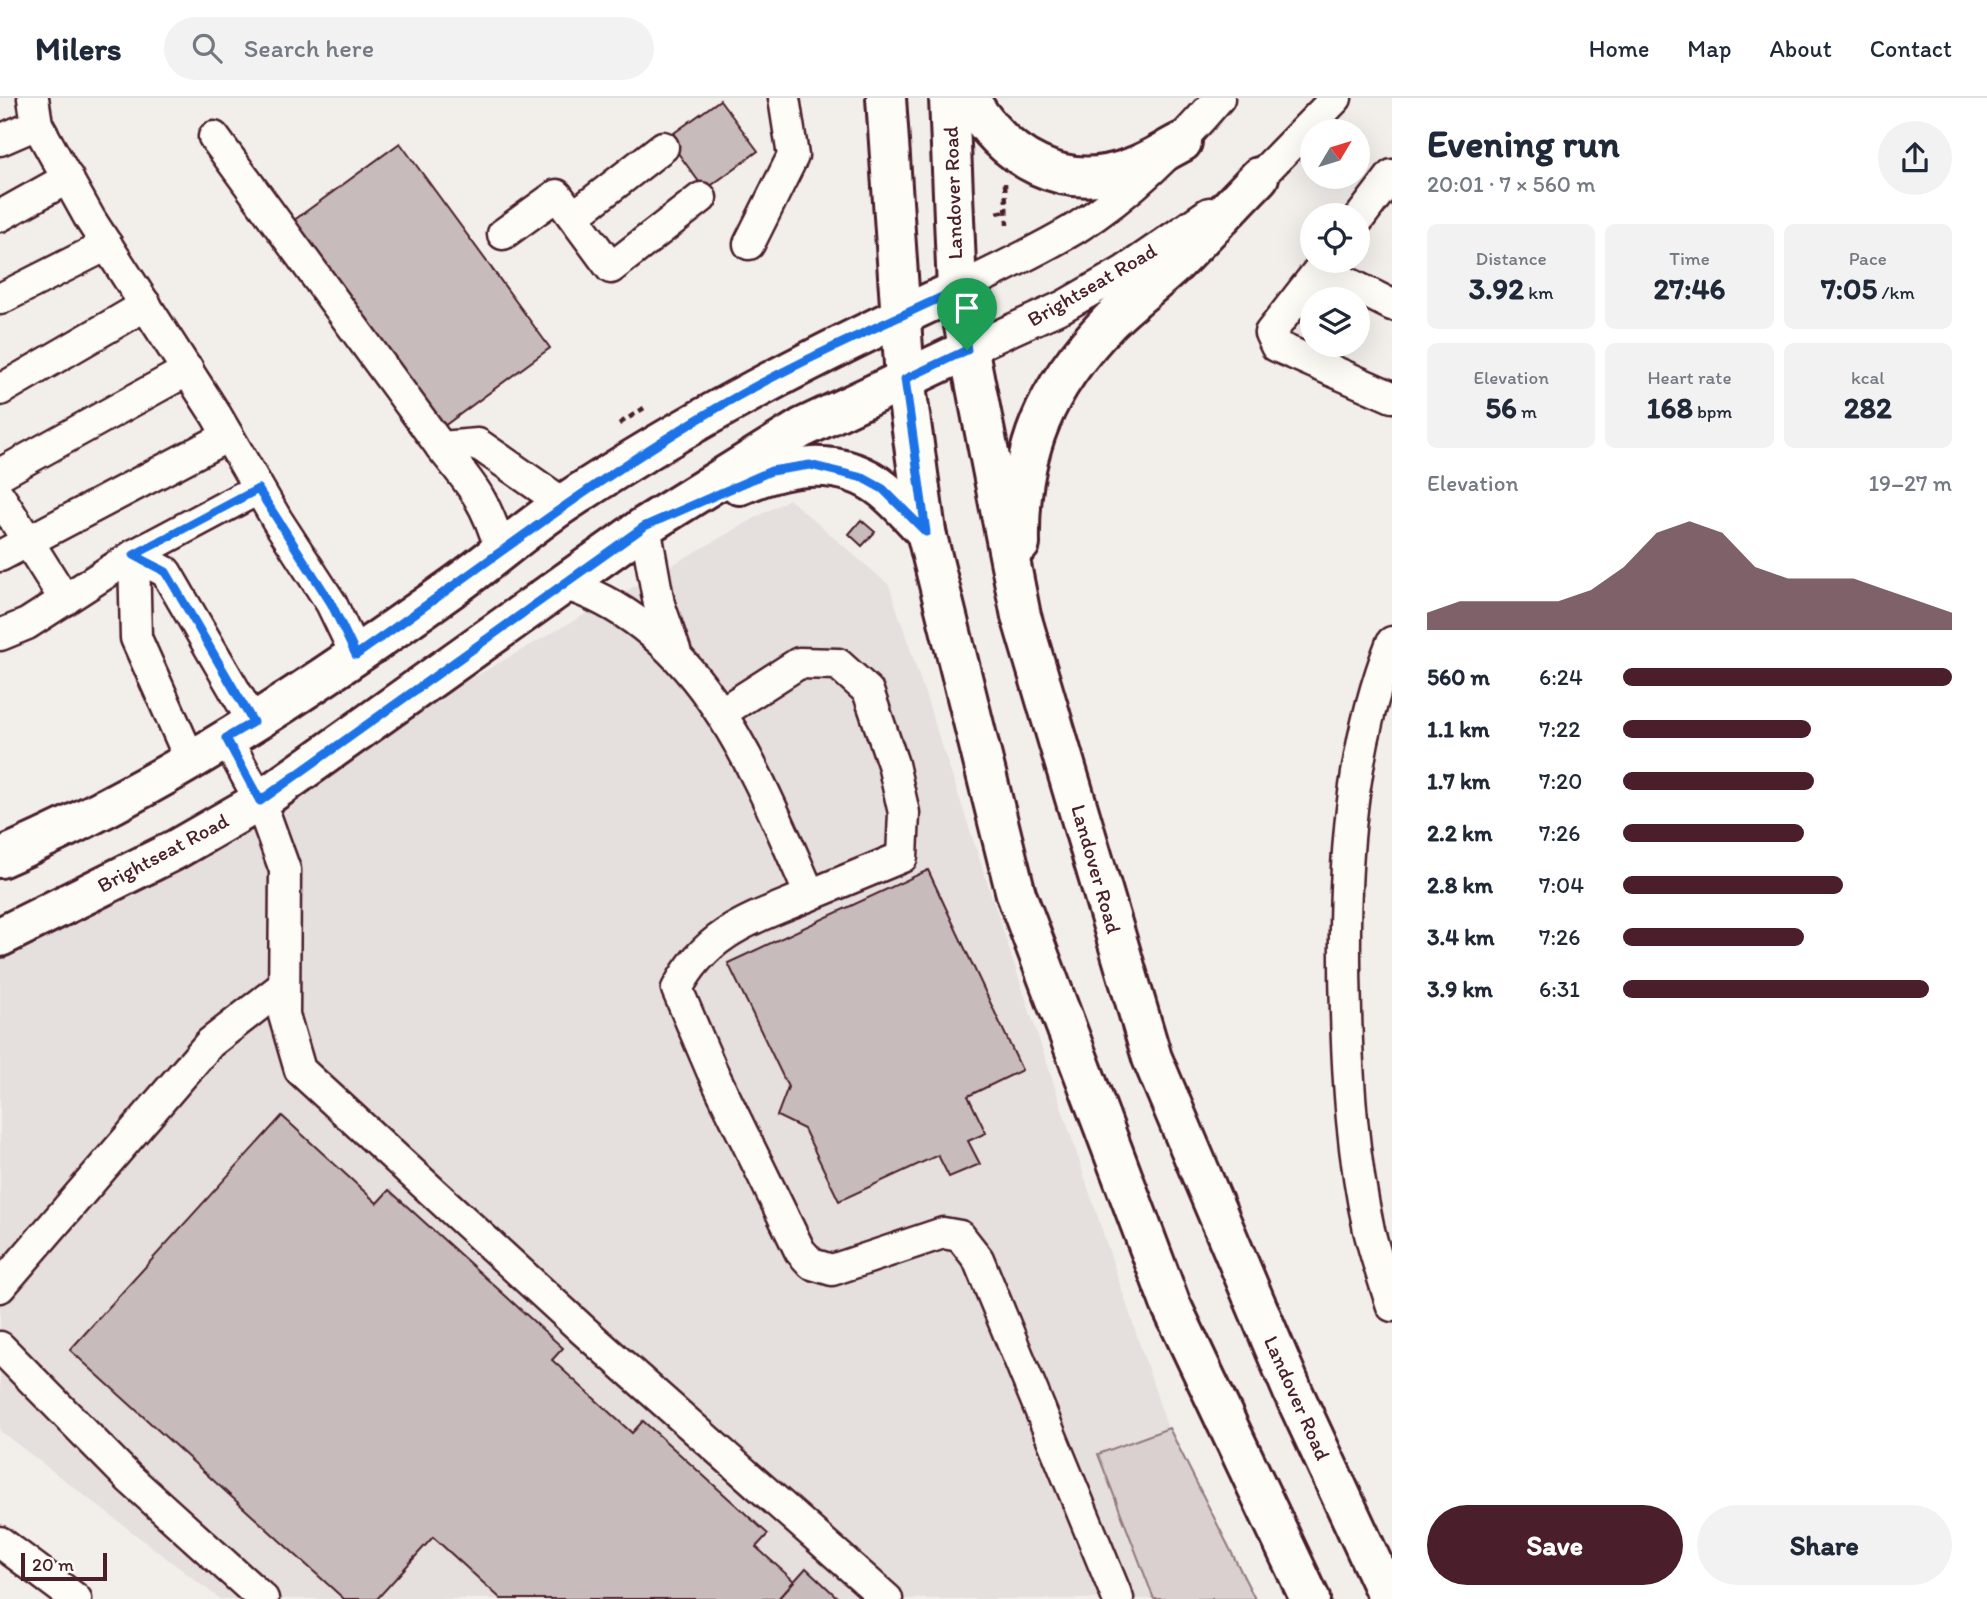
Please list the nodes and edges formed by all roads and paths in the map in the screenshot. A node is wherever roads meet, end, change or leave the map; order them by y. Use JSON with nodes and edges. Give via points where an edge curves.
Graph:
{"nodes":[{"id":1,"x":784,"y":98,"type":"edge"},
{"id":2,"x":886,"y":98,"type":"edge"},
{"id":3,"x":949,"y":98,"type":"edge"},
{"id":4,"x":969,"y":98,"type":"edge"},
{"id":5,"x":1219,"y":98,"type":"edge"},
{"id":6,"x":1336,"y":98,"type":"edge"},
{"id":7,"x":35,"y":111,"type":"edge"},
{"id":8,"x":214,"y":136,"type":"dead end"},
{"id":9,"x":0,"y":140,"type":"edge"},
{"id":10,"x":1182,"y":142,"type":"junction"},
{"id":11,"x":663,"y":147,"type":"dead end"},
{"id":12,"x":1004,"y":171,"type":"dead end"},
{"id":13,"x":1392,"y":175,"type":"edge"},
{"id":14,"x":1259,"y":177,"type":"junction"},
{"id":15,"x":68,"y":178,"type":"junction"},
{"id":16,"x":701,"y":198,"type":"dead end"},
{"id":17,"x":1374,"y":209,"type":"edge"},
{"id":18,"x":1006,"y":211,"type":"junction"},
{"id":19,"x":997,"y":213,"type":"dead end"},
{"id":20,"x":0,"y":216,"type":"edge"},
{"id":21,"x":574,"y":216,"type":"junction"},
{"id":22,"x":1007,"y":225,"type":"dead end"},
{"id":23,"x":503,"y":234,"type":"dead end"},
{"id":24,"x":749,"y":244,"type":"dead end"},
{"id":25,"x":107,"y":245,"type":"junction"},
{"id":26,"x":1317,"y":273,"type":"edge"},
{"id":27,"x":1337,"y":273,"type":"edge"},
{"id":28,"x":957,"y":290,"type":"junction"},
{"id":29,"x":0,"y":299,"type":"edge"},
{"id":30,"x":1392,"y":305,"type":"edge"},
{"id":31,"x":146,"y":306,"type":"junction"},
{"id":32,"x":900,"y":317,"type":"junction"},
{"id":33,"x":967,"y":350,"type":"junction"},
{"id":34,"x":188,"y":370,"type":"junction"},
{"id":35,"x":905,"y":379,"type":"junction"},
{"id":36,"x":0,"y":390,"type":"edge"},
{"id":37,"x":1392,"y":397,"type":"edge"},
{"id":38,"x":644,"y":408,"type":"dead end"},
{"id":39,"x":619,"y":424,"type":"dead end"},
{"id":40,"x":228,"y":436,"type":"junction"},
{"id":41,"x":441,"y":447,"type":"junction"},
{"id":42,"x":0,"y":474,"type":"edge"},
{"id":43,"x":258,"y":489,"type":"junction"},
{"id":44,"x":0,"y":497,"type":"edge"},
{"id":45,"x":564,"y":504,"type":"junction"},
{"id":46,"x":645,"y":526,"type":"junction"},
{"id":47,"x":926,"y":532,"type":"junction"},
{"id":48,"x":29,"y":542,"type":"junction"},
{"id":49,"x":500,"y":549,"type":"junction"},
{"id":50,"x":134,"y":555,"type":"junction"},
{"id":51,"x":0,"y":556,"type":"edge"},
{"id":52,"x":564,"y":584,"type":"junction"},
{"id":53,"x":65,"y":600,"type":"junction"},
{"id":54,"x":1021,"y":616,"type":"junction"},
{"id":55,"x":0,"y":635,"type":"edge"},
{"id":56,"x":1392,"y":642,"type":"edge"},
{"id":57,"x":356,"y":655,"type":"junction"},
{"id":58,"x":678,"y":657,"type":"junction"},
{"id":59,"x":721,"y":713,"type":"junction"},
{"id":60,"x":240,"y":730,"type":"junction"},
{"id":61,"x":190,"y":759,"type":"junction"},
{"id":62,"x":260,"y":801,"type":"junction"},
{"id":63,"x":0,"y":858,"type":"edge"},
{"id":64,"x":810,"y":895,"type":"junction"},
{"id":65,"x":0,"y":937,"type":"edge"},
{"id":66,"x":282,"y":987,"type":"junction"},
{"id":67,"x":0,"y":1287,"type":"edge"},
{"id":68,"x":1392,"y":1306,"type":"edge"},
{"id":69,"x":0,"y":1347,"type":"edge"},
{"id":70,"x":0,"y":1542,"type":"edge"},
{"id":71,"x":76,"y":1599,"type":"edge"},
{"id":72,"x":263,"y":1599,"type":"edge"},
{"id":73,"x":887,"y":1599,"type":"edge"},
{"id":74,"x":1118,"y":1599,"type":"edge"},
{"id":75,"x":1310,"y":1599,"type":"edge"},
{"id":76,"x":1388,"y":1599,"type":"edge"}],
"edges":[{"from":1,"to":24,"type":"street","via":[[793,156]]},
{"from":2,"to":32,"type":"main road"},
{"from":3,"to":28,"type":"main road","name":"Landover Road"},
{"from":4,"to":10,"type":"main road","via":[[1010,150],[1060,174],[1099,176],[1133,168]]},
{"from":5,"to":10,"type":"street"},
{"from":6,"to":14,"type":"street","name":"Brightseat Road"},
{"from":7,"to":9,"type":"street"},
{"from":7,"to":15,"type":"street"},
{"from":8,"to":41,"type":"street"},
{"from":10,"to":28,"type":"street","via":[[1117,199],[1075,228]]},
{"from":11,"to":21,"type":"street"},
{"from":12,"to":18,"type":"path"},
{"from":13,"to":17,"type":"street"},
{"from":14,"to":33,"type":"street","name":"Brightseat Road","via":[[1123,272],[1064,306]]},
{"from":14,"to":54,"type":"main road","via":[[1177,262],[1111,321],[1055,386],[1039,422],[1026,474],[1020,535]]},
{"from":15,"to":20,"type":"street"},
{"from":15,"to":25,"type":"street"},
{"from":16,"to":21,"type":"street","via":[[611,268]]},
{"from":18,"to":19,"type":"path"},
{"from":18,"to":22,"type":"path"},
{"from":21,"to":23,"type":"street","via":[[557,195]]},
{"from":25,"to":29,"type":"street"},
{"from":25,"to":31,"type":"street"},
{"from":26,"to":37,"type":"street","via":[[1270,333],[1276,346]]},
{"from":27,"to":30,"type":"street"},
{"from":28,"to":32,"type":"main road"},
{"from":28,"to":33,"type":"main road","name":"Landover Road"},
{"from":31,"to":34,"type":"street"},
{"from":31,"to":36,"type":"street"},
{"from":32,"to":35,"type":"main road"},
{"from":32,"to":45,"type":"main road","via":[[713,410]]},
{"from":33,"to":35,"type":"main road","name":"Brightseat Road"},
{"from":33,"to":54,"type":"main road","name":"Landover Road"},
{"from":34,"to":40,"type":"street"},
{"from":34,"to":42,"type":"street"},
{"from":35,"to":46,"type":"main road","name":"Brightseat Road","via":[[802,428]]},
{"from":35,"to":47,"type":"main road"},
{"from":38,"to":39,"type":"path"},
{"from":40,"to":43,"type":"street"},
{"from":40,"to":48,"type":"street"},
{"from":41,"to":45,"type":"street","via":[[478,444]]},
{"from":41,"to":49,"type":"street","via":[[490,514]]},
{"from":43,"to":50,"type":"street"},
{"from":43,"to":57,"type":"street","via":[[331,603]]},
{"from":44,"to":48,"type":"street"},
{"from":45,"to":49,"type":"main road"},
{"from":46,"to":47,"type":"main road","via":[[771,471],[810,465],[863,478],[883,489]]},
{"from":46,"to":52,"type":"main road","name":"Brightseat Road"},
{"from":46,"to":58,"type":"street","via":[[659,604]]},
{"from":47,"to":75,"type":"main road","via":[[1016,894],[1170,1303]]},
{"from":48,"to":51,"type":"street"},
{"from":48,"to":53,"type":"street"},
{"from":49,"to":57,"type":"main road","via":[[460,583]]},
{"from":50,"to":53,"type":"street"},
{"from":50,"to":60,"type":"street","via":[[166,572]]},
{"from":50,"to":61,"type":"street","via":[[135,638]]},
{"from":52,"to":58,"type":"street","via":[[597,594]]},
{"from":52,"to":62,"type":"main road","name":"Brightseat Road"},
{"from":53,"to":55,"type":"street"},
{"from":54,"to":76,"type":"main road","name":"Landover Road","via":[[1152,1058],[1293,1392]]},
{"from":56,"to":68,"type":"street","via":[[1366,726],[1343,918],[1348,1096],[1369,1229]]},
{"from":57,"to":60,"type":"main road"},
{"from":58,"to":59,"type":"street"},
{"from":59,"to":64,"type":"street","via":[[759,779]]},
{"from":59,"to":64,"type":"street","via":[[799,663],[838,664],[868,691],[904,813],[902,857]]},
{"from":60,"to":61,"type":"main road"},
{"from":60,"to":62,"type":"street"},
{"from":61,"to":63,"type":"main road","via":[[65,831]]},
{"from":62,"to":65,"type":"main road","name":"Brightseat Road"},
{"from":62,"to":66,"type":"street","via":[[285,870]]},
{"from":64,"to":74,"type":"street","via":[[739,925],[691,962],[677,989],[683,1009],[788,1230],[812,1264],[832,1270],[943,1233],[960,1236],[978,1259]]},
{"from":66,"to":67,"type":"street","via":[[210,1043]]},
{"from":66,"to":73,"type":"street","via":[[287,1030],[300,1070],[584,1331]]},
{"from":69,"to":72,"type":"street","via":[[129,1478]]},
{"from":70,"to":71,"type":"street"}]}
